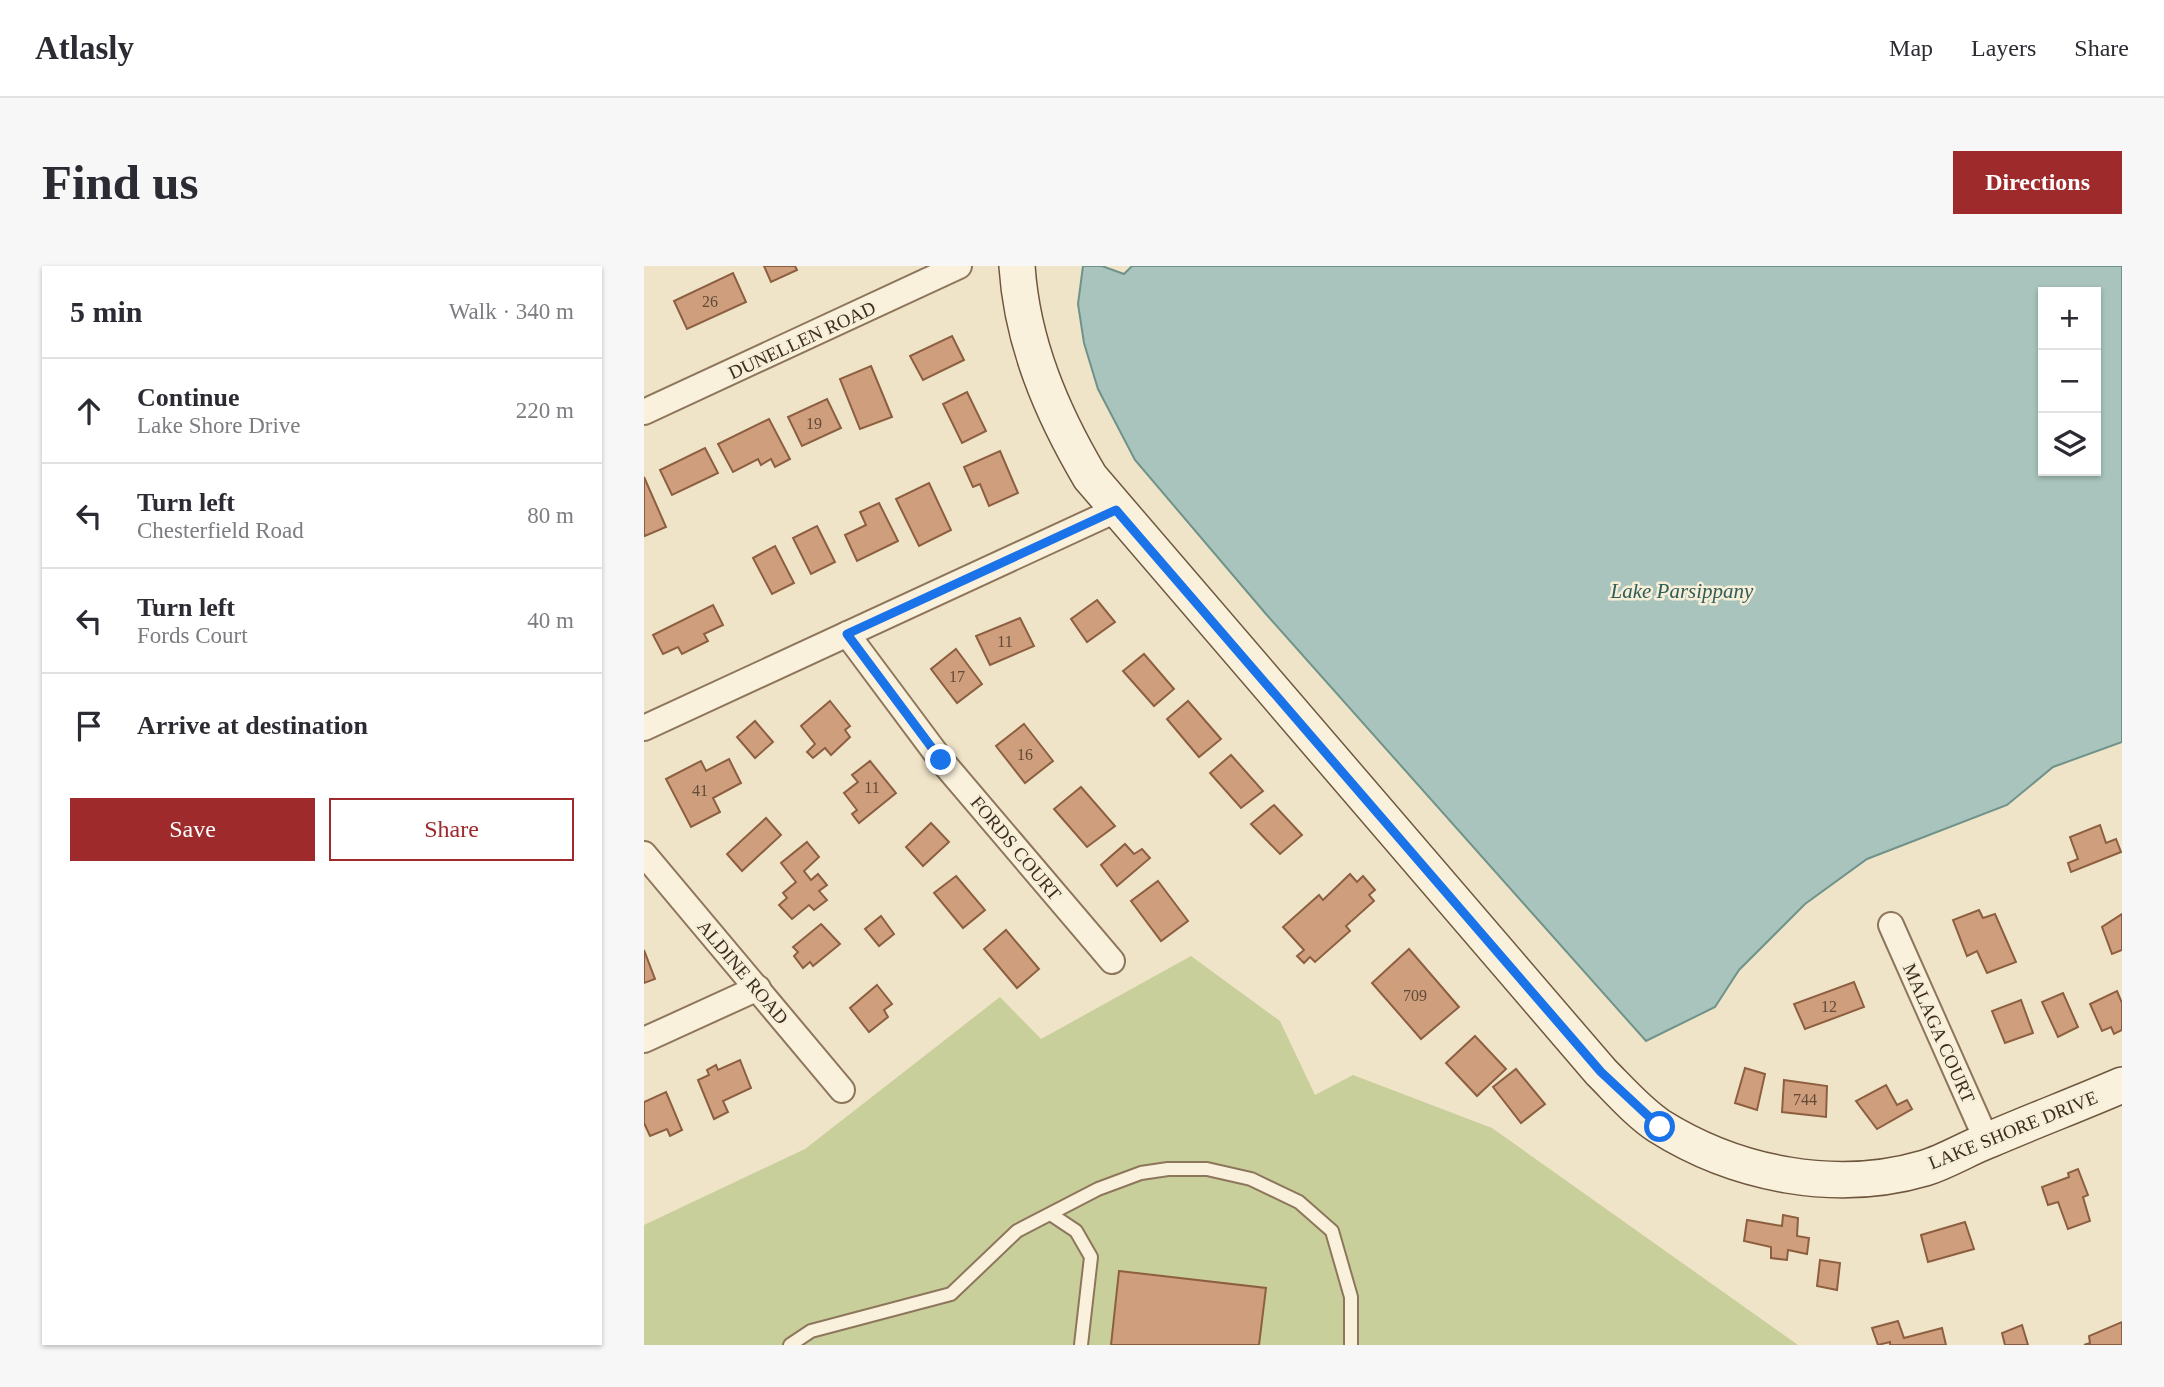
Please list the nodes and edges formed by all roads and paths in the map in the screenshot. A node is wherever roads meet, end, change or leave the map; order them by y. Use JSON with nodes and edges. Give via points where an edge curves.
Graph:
{"nodes":[{"id":1,"x":959,"y":266,"type":"edge"},
{"id":2,"x":1017,"y":266,"type":"edge"},
{"id":3,"x":644,"y":412,"type":"edge"},
{"id":4,"x":1116,"y":510,"type":"junction"},
{"id":5,"x":847,"y":634,"type":"junction"},
{"id":6,"x":644,"y":728,"type":"edge"},
{"id":7,"x":644,"y":855,"type":"edge"},
{"id":8,"x":1891,"y":925,"type":"dead end"},
{"id":9,"x":1112,"y":961,"type":"dead end"},
{"id":10,"x":758,"y":988,"type":"junction"},
{"id":11,"x":644,"y":1040,"type":"edge"},
{"id":12,"x":842,"y":1090,"type":"dead end"},
{"id":13,"x":2120,"y":1093,"type":"edge"},
{"id":14,"x":1987,"y":1141,"type":"junction"},
{"id":15,"x":1052,"y":1215,"type":"junction"},
{"id":16,"x":790,"y":1345,"type":"edge"},
{"id":17,"x":1081,"y":1345,"type":"edge"},
{"id":18,"x":1351,"y":1345,"type":"edge"}],
"edges":[{"from":1,"to":3,"type":"street","name":"DUNELLEN ROAD"},
{"from":2,"to":4,"type":"street","name":"LAKE SHORE DRIVE","via":[[1028,337],[1043,386],[1063,433]]},
{"from":4,"to":5,"type":"street"},
{"from":4,"to":14,"type":"street","name":"LAKE SHORE DRIVE","via":[[1601,1072],[1650,1119],[1709,1151],[1756,1170],[1790,1177],[1875,1176],[1926,1168]]},
{"from":5,"to":6,"type":"street"},
{"from":5,"to":9,"type":"street","name":"FORDS COURT","via":[[941,760]]},
{"from":7,"to":10,"type":"street","name":"ALDINE ROAD"},
{"from":8,"to":14,"type":"street","name":"MALAGA COURT"},
{"from":10,"to":11,"type":"street"},
{"from":10,"to":12,"type":"street","name":"ALDINE ROAD"},
{"from":13,"to":14,"type":"street","name":"LAKE SHORE DRIVE"},
{"from":15,"to":16,"type":"lane","via":[[1017,1231],[951,1294],[811,1331]]},
{"from":15,"to":17,"type":"lane","via":[[1076,1231],[1091,1257]]},
{"from":15,"to":18,"type":"lane","via":[[1098,1189],[1141,1173],[1208,1169],[1251,1179],[1299,1202],[1332,1231],[1351,1297]]}]}
